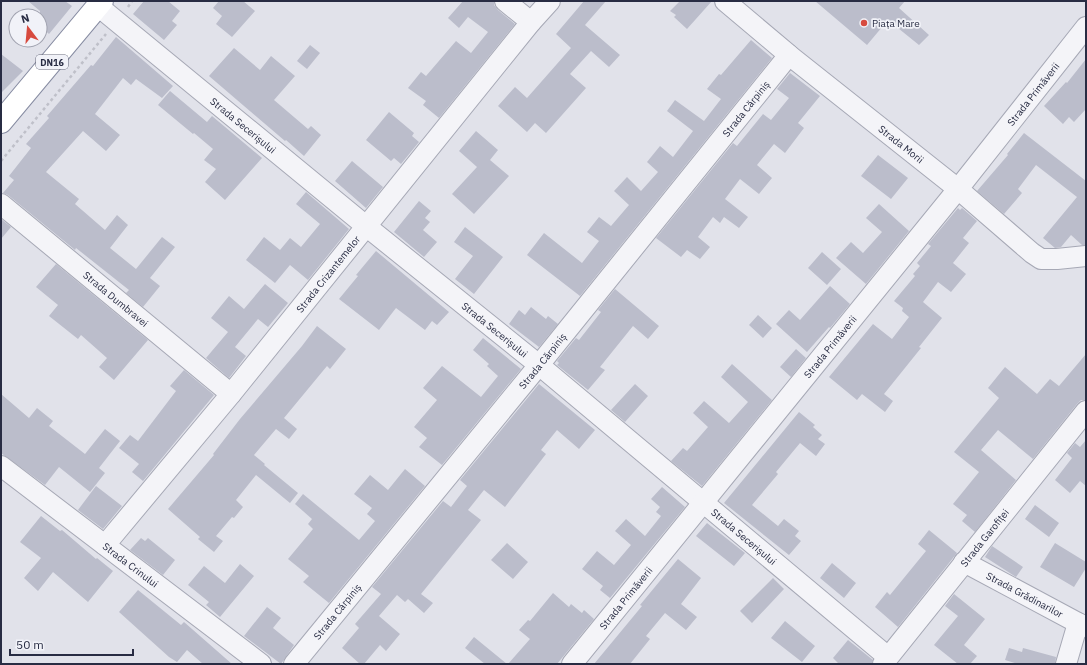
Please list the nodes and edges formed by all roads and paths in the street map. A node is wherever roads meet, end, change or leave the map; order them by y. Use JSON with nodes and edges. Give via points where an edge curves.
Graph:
{"nodes":[{"id":1,"x":132,"y":1,"type":"edge"},
{"id":2,"x":505,"y":1,"type":"edge"},
{"id":3,"x":550,"y":1,"type":"edge"},
{"id":4,"x":725,"y":1,"type":"edge"},
{"id":5,"x":100,"y":3,"type":"edge"},
{"id":6,"x":117,"y":21,"type":"junction"},
{"id":7,"x":531,"y":22,"type":"junction"},
{"id":8,"x":1086,"y":27,"type":"edge"},
{"id":9,"x":789,"y":55,"type":"junction"},
{"id":10,"x":1,"y":122,"type":"edge"},
{"id":11,"x":1,"y":161,"type":"edge"},
{"id":12,"x":958,"y":189,"type":"junction"},
{"id":13,"x":1,"y":204,"type":"edge"},
{"id":14,"x":366,"y":226,"type":"junction"},
{"id":15,"x":1086,"y":256,"type":"edge"},
{"id":16,"x":539,"y":366,"type":"junction"},
{"id":17,"x":231,"y":394,"type":"junction"},
{"id":18,"x":1086,"y":411,"type":"edge"},
{"id":19,"x":1,"y":466,"type":"edge"},
{"id":20,"x":703,"y":502,"type":"junction"},
{"id":21,"x":105,"y":545,"type":"junction"},
{"id":22,"x":964,"y":562,"type":"junction"},
{"id":23,"x":1082,"y":625,"type":"edge"},
{"id":24,"x":885,"y":661,"type":"edge"},
{"id":25,"x":261,"y":664,"type":"edge"},
{"id":26,"x":294,"y":664,"type":"edge"},
{"id":27,"x":572,"y":664,"type":"edge"},
{"id":28,"x":1066,"y":664,"type":"edge"}],
"edges":[{"from":1,"to":6,"type":"path"},
{"from":2,"to":7,"type":"street"},
{"from":3,"to":7,"type":"street","name":"Strada Crizantemelor"},
{"from":4,"to":9,"type":"street","name":"Strada Morii"},
{"from":5,"to":6,"type":"street","name":"Strada Secerișului"},
{"from":5,"to":10,"type":"highway","number":"DN16"},
{"from":6,"to":11,"type":"path"},
{"from":6,"to":14,"type":"street","name":"Strada Secerișului"},
{"from":7,"to":14,"type":"street","name":"Strada Crizantemelor"},
{"from":8,"to":12,"type":"street","name":"Strada Primăverii"},
{"from":9,"to":12,"type":"street","name":"Strada Morii"},
{"from":9,"to":16,"type":"street","name":"Strada Cărpiniș"},
{"from":12,"to":15,"type":"street","name":"Strada Morii","via":[[1041,259]]},
{"from":12,"to":20,"type":"street","name":"Strada Primăverii"},
{"from":13,"to":17,"type":"street","name":"Strada Dumbravei"},
{"from":14,"to":16,"type":"street","name":"Strada Secerișului"},
{"from":14,"to":17,"type":"street","name":"Strada Crizantemelor"},
{"from":16,"to":20,"type":"street","name":"Strada Secerișului"},
{"from":16,"to":26,"type":"street","name":"Strada Cărpiniș"},
{"from":17,"to":21,"type":"street","name":"Strada Crizantemelor"},
{"from":18,"to":22,"type":"street","name":"Strada Garofiței"},
{"from":19,"to":21,"type":"street","name":"Strada Crinului"},
{"from":20,"to":24,"type":"street","name":"Strada Secerișului"},
{"from":20,"to":27,"type":"street","name":"Strada Primăverii"},
{"from":21,"to":25,"type":"street","name":"Strada Crinului"},
{"from":22,"to":23,"type":"street","name":"Strada Grădinarilor"},
{"from":22,"to":24,"type":"street","name":"Strada Garofiței"},
{"from":23,"to":28,"type":"street"}]}
